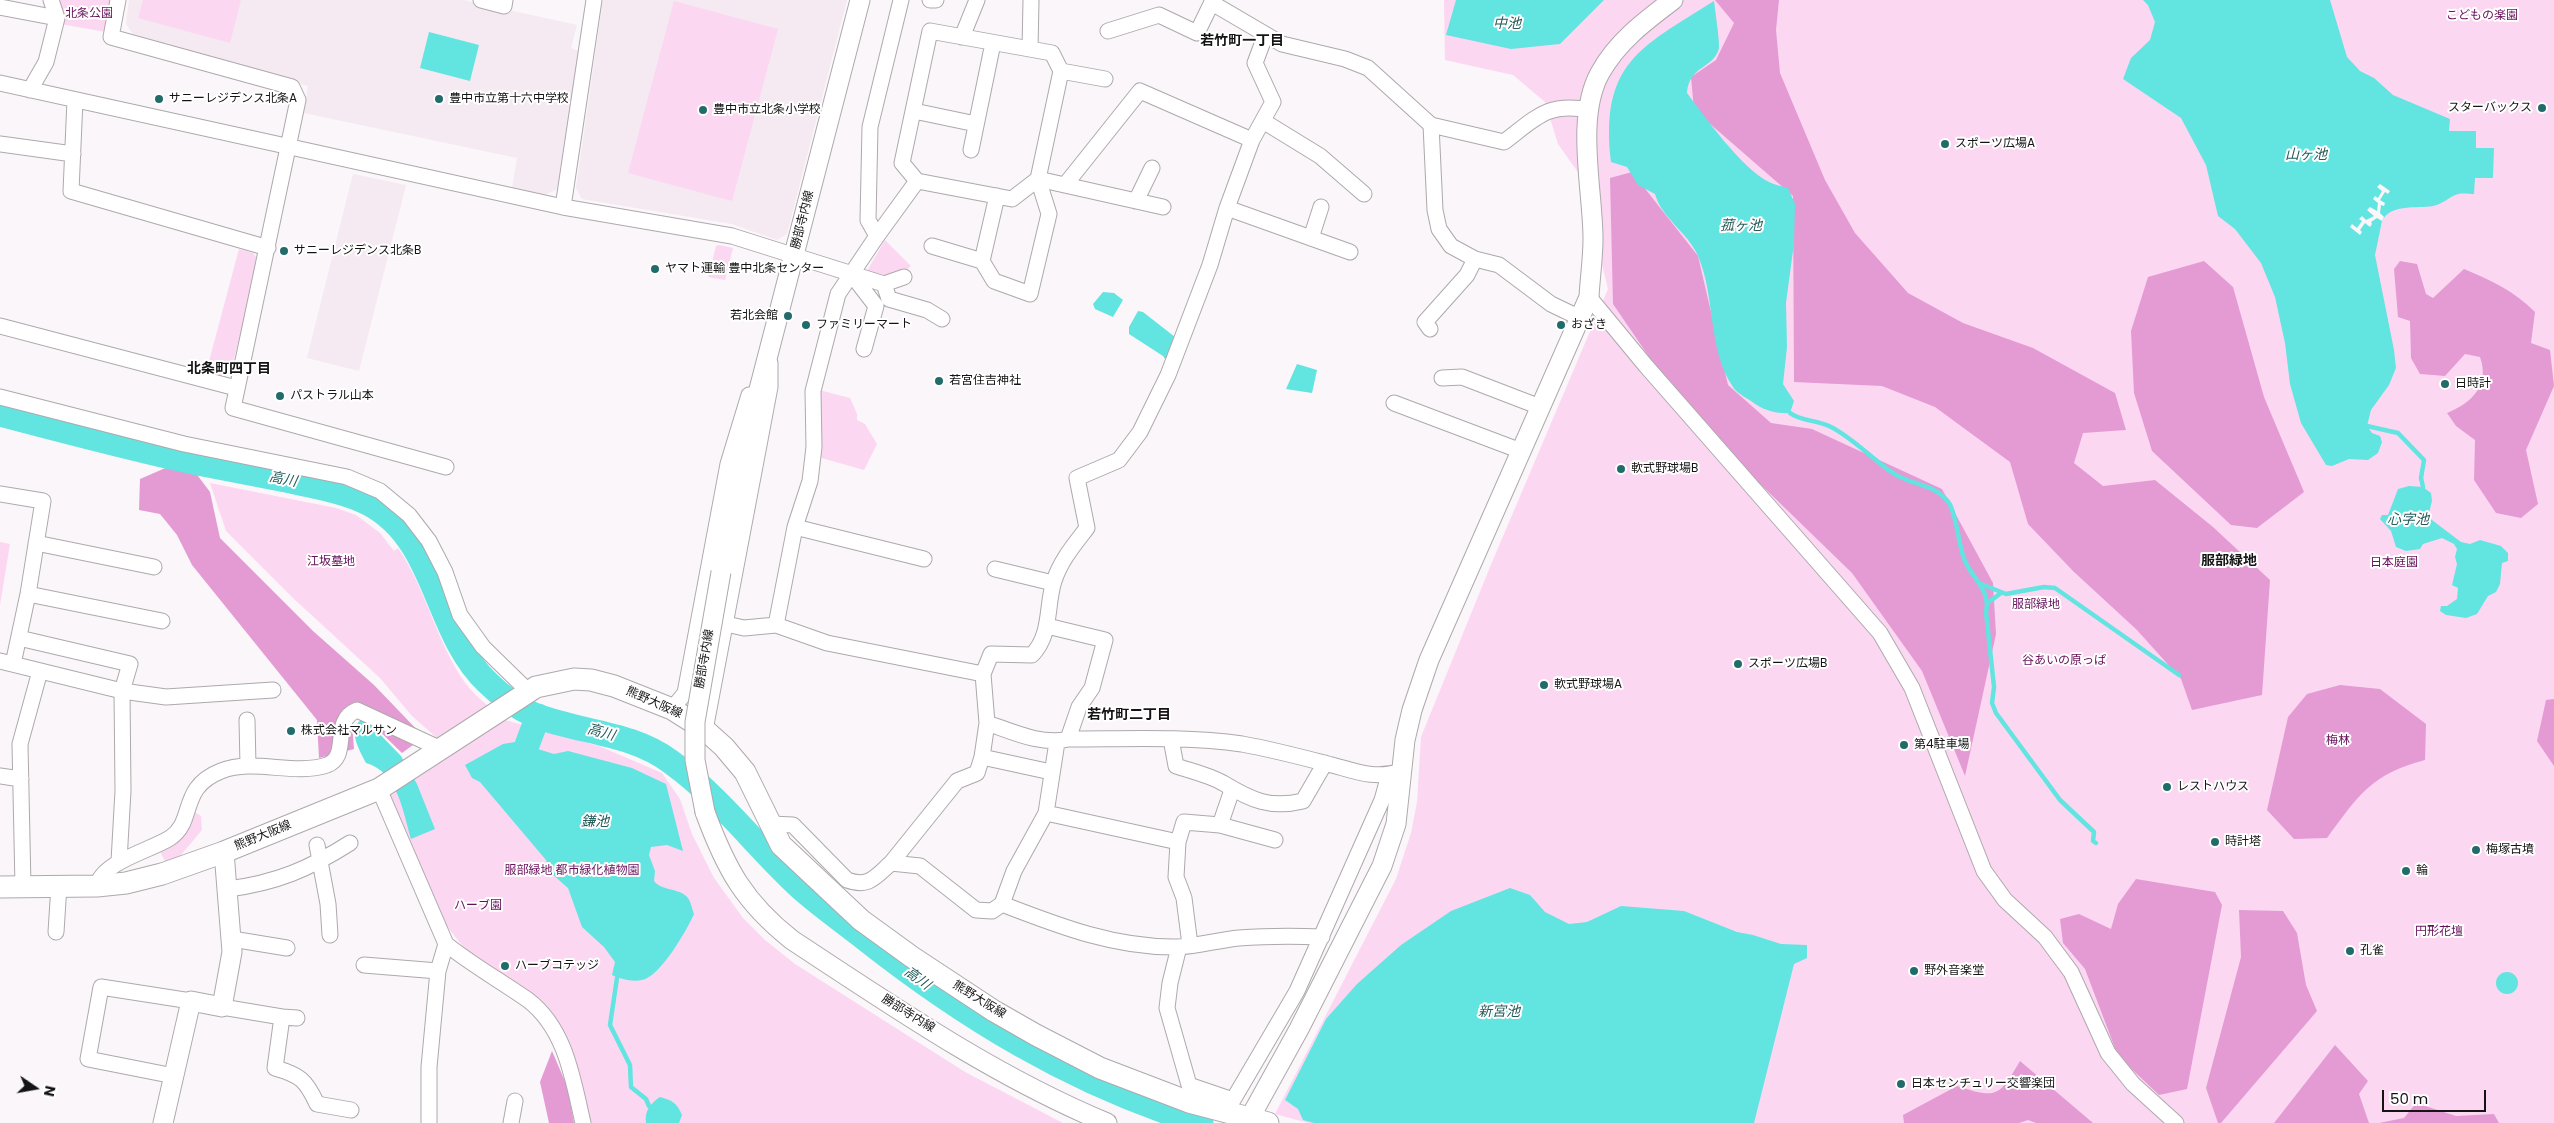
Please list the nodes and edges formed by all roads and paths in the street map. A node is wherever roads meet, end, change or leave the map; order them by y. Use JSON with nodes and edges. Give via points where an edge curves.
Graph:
{"nodes":[{"id":1,"x":51,"y":0,"type":"edge"},
{"id":2,"x":118,"y":0,"type":"edge"},
{"id":3,"x":481,"y":0,"type":"edge"},
{"id":4,"x":506,"y":0,"type":"edge"},
{"id":5,"x":594,"y":0,"type":"edge"},
{"id":6,"x":860,"y":0,"type":"edge"},
{"id":7,"x":901,"y":0,"type":"edge"},
{"id":8,"x":930,"y":0,"type":"edge"},
{"id":9,"x":936,"y":0,"type":"edge"},
{"id":10,"x":977,"y":0,"type":"edge"},
{"id":11,"x":1031,"y":0,"type":"edge"},
{"id":12,"x":1672,"y":0,"type":"edge"},
{"id":13,"x":1212,"y":2,"type":"edge"},
{"id":14,"x":0,"y":7,"type":"edge"},
{"id":15,"x":57,"y":18,"type":"junction"},
{"id":16,"x":1108,"y":31,"type":"dead end"},
{"id":17,"x":1265,"y":36,"type":"junction"},
{"id":18,"x":962,"y":37,"type":"junction"},
{"id":19,"x":993,"y":43,"type":"junction"},
{"id":20,"x":1030,"y":49,"type":"junction"},
{"id":21,"x":1061,"y":71,"type":"junction"},
{"id":22,"x":1105,"y":79,"type":"dead end"},
{"id":23,"x":0,"y":83,"type":"edge"},
{"id":24,"x":30,"y":90,"type":"junction"},
{"id":25,"x":75,"y":100,"type":"junction"},
{"id":26,"x":1589,"y":110,"type":"junction"},
{"id":27,"x":914,"y":111,"type":"junction"},
{"id":28,"x":1263,"y":121,"type":"junction"},
{"id":29,"x":976,"y":124,"type":"junction"},
{"id":30,"x":1431,"y":124,"type":"junction"},
{"id":31,"x":1252,"y":140,"type":"junction"},
{"id":32,"x":0,"y":144,"type":"edge"},
{"id":33,"x":288,"y":146,"type":"junction"},
{"id":34,"x":971,"y":150,"type":"dead end"},
{"id":35,"x":73,"y":154,"type":"junction"},
{"id":36,"x":1152,"y":168,"type":"dead end"},
{"id":37,"x":1038,"y":180,"type":"junction"},
{"id":38,"x":917,"y":181,"type":"junction"},
{"id":39,"x":1065,"y":185,"type":"junction"},
{"id":40,"x":1364,"y":194,"type":"dead end"},
{"id":41,"x":997,"y":196,"type":"junction"},
{"id":42,"x":1136,"y":201,"type":"junction"},
{"id":43,"x":563,"y":207,"type":"junction"},
{"id":44,"x":1164,"y":207,"type":"dead end"},
{"id":45,"x":1321,"y":207,"type":"dead end"},
{"id":46,"x":1227,"y":208,"type":"junction"},
{"id":47,"x":877,"y":236,"type":"junction"},
{"id":48,"x":1311,"y":238,"type":"junction"},
{"id":49,"x":932,"y":246,"type":"dead end"},
{"id":50,"x":268,"y":248,"type":"junction"},
{"id":51,"x":1350,"y":252,"type":"dead end"},
{"id":52,"x":794,"y":255,"type":"junction"},
{"id":53,"x":1475,"y":258,"type":"junction"},
{"id":54,"x":982,"y":261,"type":"junction"},
{"id":55,"x":852,"y":275,"type":"junction"},
{"id":56,"x":904,"y":277,"type":"dead end"},
{"id":57,"x":884,"y":284,"type":"junction"},
{"id":58,"x":1589,"y":297,"type":"junction"},
{"id":59,"x":1578,"y":317,"type":"junction"},
{"id":60,"x":942,"y":319,"type":"dead end"},
{"id":61,"x":0,"y":326,"type":"edge"},
{"id":62,"x":1430,"y":329,"type":"dead end"},
{"id":63,"x":864,"y":349,"type":"dead end"},
{"id":64,"x":770,"y":351,"type":"junction"},
{"id":65,"x":1442,"y":378,"type":"dead end"},
{"id":66,"x":236,"y":388,"type":"junction"},
{"id":67,"x":0,"y":397,"type":"edge"},
{"id":68,"x":1394,"y":403,"type":"dead end"},
{"id":69,"x":1540,"y":407,"type":"junction"},
{"id":70,"x":1521,"y":451,"type":"junction"},
{"id":71,"x":446,"y":467,"type":"dead end"},
{"id":72,"x":0,"y":494,"type":"edge"},
{"id":73,"x":795,"y":527,"type":"junction"},
{"id":74,"x":36,"y":543,"type":"junction"},
{"id":75,"x":924,"y":559,"type":"dead end"},
{"id":76,"x":995,"y":569,"type":"dead end"},
{"id":77,"x":145,"y":570,"type":"dead end"},
{"id":78,"x":1053,"y":583,"type":"junction"},
{"id":79,"x":28,"y":594,"type":"junction"},
{"id":80,"x":162,"y":621,"type":"dead end"},
{"id":81,"x":726,"y":624,"type":"junction"},
{"id":82,"x":776,"y":625,"type":"junction"},
{"id":83,"x":1047,"y":626,"type":"junction"},
{"id":84,"x":19,"y":638,"type":"junction"},
{"id":85,"x":6,"y":662,"type":"edge"},
{"id":86,"x":40,"y":671,"type":"junction"},
{"id":87,"x":983,"y":674,"type":"junction"},
{"id":88,"x":265,"y":686,"type":"dead end"},
{"id":89,"x":122,"y":691,"type":"junction"},
{"id":90,"x":525,"y":693,"type":"junction"},
{"id":91,"x":672,"y":709,"type":"junction"},
{"id":92,"x":247,"y":720,"type":"dead end"},
{"id":93,"x":987,"y":723,"type":"junction"},
{"id":94,"x":705,"y":730,"type":"junction"},
{"id":95,"x":1171,"y":739,"type":"junction"},
{"id":96,"x":1062,"y":740,"type":"junction"},
{"id":97,"x":440,"y":749,"type":"junction"},
{"id":98,"x":982,"y":756,"type":"junction"},
{"id":99,"x":1325,"y":763,"type":"junction"},
{"id":100,"x":248,"y":766,"type":"junction"},
{"id":101,"x":1051,"y":772,"type":"junction"},
{"id":102,"x":1395,"y":773,"type":"junction"},
{"id":103,"x":0,"y":776,"type":"edge"},
{"id":104,"x":21,"y":779,"type":"junction"},
{"id":105,"x":382,"y":787,"type":"junction"},
{"id":106,"x":1232,"y":790,"type":"junction"},
{"id":107,"x":1046,"y":813,"type":"junction"},
{"id":108,"x":771,"y":824,"type":"junction"},
{"id":109,"x":1220,"y":825,"type":"junction"},
{"id":110,"x":1275,"y":840,"type":"dead end"},
{"id":111,"x":1178,"y":842,"type":"junction"},
{"id":112,"x":350,"y":843,"type":"dead end"},
{"id":113,"x":317,"y":846,"type":"dead end"},
{"id":114,"x":224,"y":852,"type":"junction"},
{"id":115,"x":119,"y":860,"type":"junction"},
{"id":116,"x":320,"y":862,"type":"junction"},
{"id":117,"x":890,"y":863,"type":"junction"},
{"id":118,"x":59,"y":885,"type":"junction"},
{"id":119,"x":0,"y":886,"type":"edge"},
{"id":120,"x":97,"y":886,"type":"junction"},
{"id":121,"x":22,"y":887,"type":"junction"},
{"id":122,"x":228,"y":889,"type":"junction"},
{"id":123,"x":1002,"y":904,"type":"junction"},
{"id":124,"x":56,"y":932,"type":"dead end"},
{"id":125,"x":330,"y":935,"type":"dead end"},
{"id":126,"x":1322,"y":937,"type":"junction"},
{"id":127,"x":232,"y":939,"type":"junction"},
{"id":128,"x":446,"y":944,"type":"junction"},
{"id":129,"x":1185,"y":946,"type":"junction"},
{"id":130,"x":287,"y":948,"type":"dead end"},
{"id":131,"x":364,"y":965,"type":"dead end"},
{"id":132,"x":438,"y":970,"type":"junction"},
{"id":133,"x":191,"y":1001,"type":"junction"},
{"id":134,"x":222,"y":1007,"type":"junction"},
{"id":135,"x":282,"y":1016,"type":"junction"},
{"id":136,"x":1282,"y":1017,"type":"junction"},
{"id":137,"x":297,"y":1018,"type":"dead end"},
{"id":138,"x":1299,"y":1029,"type":"junction"},
{"id":139,"x":174,"y":1076,"type":"junction"},
{"id":140,"x":515,"y":1101,"type":"dead end"},
{"id":141,"x":351,"y":1110,"type":"dead end"},
{"id":142,"x":1255,"y":1121,"type":"edge"},
{"id":143,"x":163,"y":1123,"type":"edge"},
{"id":144,"x":429,"y":1123,"type":"edge"},
{"id":145,"x":511,"y":1123,"type":"edge"},
{"id":146,"x":583,"y":1123,"type":"edge"},
{"id":147,"x":1107,"y":1123,"type":"edge"},
{"id":148,"x":2169,"y":1123,"type":"edge"},
{"id":149,"x":2176,"y":1123,"type":"edge"}],
"edges":[{"from":1,"to":15,"type":"street"},
{"from":2,"to":33,"type":"street","via":[[111,37],[292,87],[298,100]]},
{"from":3,"to":4,"type":"street","via":[[504,6]]},
{"from":5,"to":43,"type":"street"},
{"from":6,"to":52,"type":"street","name":"勝部寺内線"},
{"from":7,"to":47,"type":"street","via":[[870,127],[868,220]]},
{"from":8,"to":9,"type":"street"},
{"from":10,"to":18,"type":"street"},
{"from":11,"to":20,"type":"street"},
{"from":12,"to":26,"type":"street","via":[[1620,44],[1600,74]]},
{"from":13,"to":16,"type":"street","via":[[1197,34],[1159,15]]},
{"from":13,"to":17,"type":"street"},
{"from":14,"to":15,"type":"street"},
{"from":15,"to":24,"type":"street","via":[[46,62]]},
{"from":17,"to":28,"type":"street","via":[[1255,63],[1273,102]]},
{"from":17,"to":30,"type":"street","via":[[1282,44],[1368,68]]},
{"from":18,"to":19,"type":"street"},
{"from":18,"to":27,"type":"street","via":[[930,31]]},
{"from":19,"to":20,"type":"street"},
{"from":19,"to":29,"type":"street"},
{"from":20,"to":21,"type":"street","via":[[1052,53]]},
{"from":21,"to":22,"type":"street"},
{"from":21,"to":37,"type":"street"},
{"from":23,"to":24,"type":"street"},
{"from":24,"to":25,"type":"street"},
{"from":25,"to":33,"type":"street"},
{"from":25,"to":35,"type":"street"},
{"from":26,"to":30,"type":"street","via":[[1568,106],[1549,109],[1504,142]]},
{"from":26,"to":58,"type":"street","via":[[1587,161],[1593,239]]},
{"from":27,"to":29,"type":"street"},
{"from":27,"to":38,"type":"street","via":[[902,164]]},
{"from":28,"to":31,"type":"street"},
{"from":28,"to":40,"type":"street","via":[[1320,156]]},
{"from":29,"to":34,"type":"street"},
{"from":30,"to":53,"type":"street","via":[[1435,210],[1439,228],[1451,246]]},
{"from":31,"to":39,"type":"street","via":[[1140,91]]},
{"from":31,"to":46,"type":"street"},
{"from":32,"to":35,"type":"street"},
{"from":33,"to":43,"type":"street"},
{"from":33,"to":50,"type":"street"},
{"from":35,"to":50,"type":"street","via":[[72,190]]},
{"from":36,"to":42,"type":"street"},
{"from":37,"to":39,"type":"street"},
{"from":37,"to":41,"type":"street","via":[[1012,199]]},
{"from":37,"to":54,"type":"street","via":[[1049,214],[1030,294],[994,281]]},
{"from":38,"to":41,"type":"street"},
{"from":38,"to":47,"type":"street"},
{"from":39,"to":42,"type":"street"},
{"from":41,"to":54,"type":"street"},
{"from":42,"to":44,"type":"street"},
{"from":43,"to":52,"type":"street","via":[[732,236]]},
{"from":45,"to":48,"type":"street"},
{"from":46,"to":48,"type":"street"},
{"from":46,"to":78,"type":"street","via":[[1210,265],[1168,375],[1140,432],[1119,460],[1077,478],[1087,528],[1064,558]]},
{"from":47,"to":55,"type":"street"},
{"from":48,"to":51,"type":"street"},
{"from":49,"to":54,"type":"street"},
{"from":50,"to":66,"type":"street"},
{"from":52,"to":55,"type":"street"},
{"from":52,"to":64,"type":"street","name":"勝部寺内線"},
{"from":53,"to":59,"type":"street","via":[[1499,265],[1551,304]]},
{"from":53,"to":62,"type":"street","via":[[1467,275],[1425,322]]},
{"from":55,"to":57,"type":"street"},
{"from":55,"to":63,"type":"street","via":[[876,306]]},
{"from":55,"to":73,"type":"street","via":[[838,294],[813,391],[814,447],[810,481]]},
{"from":56,"to":57,"type":"street"},
{"from":57,"to":60,"type":"street","via":[[889,299],[928,310]]},
{"from":58,"to":59,"type":"street"},
{"from":58,"to":148,"type":"street","via":[[1642,370],[1874,636],[1907,689],[1980,873],[2003,904],[2040,940],[2067,975],[2105,1056],[2130,1087]]},
{"from":58,"to":149,"type":"street","via":[[1880,633],[1912,688],[1984,871],[2005,900],[2045,937],[2071,972],[2108,1053],[2133,1084]]},
{"from":59,"to":69,"type":"street"},
{"from":61,"to":66,"type":"street"},
{"from":64,"to":81,"type":"street","via":[[770,387]]},
{"from":64,"to":91,"type":"street","via":[[752,382],[728,464],[685,693]]},
{"from":64,"to":147,"type":"street","name":"勝部寺内線","bridge":true,"via":[[740,470],[695,722],[695,760],[705,812],[718,847],[738,884],[792,940],[980,1060],[1034,1090]]},
{"from":65,"to":69,"type":"street","via":[[1462,377]]},
{"from":66,"to":71,"type":"street","via":[[233,408]]},
{"from":67,"to":90,"type":"street","via":[[184,444],[347,477],[380,491],[409,515],[429,541],[445,572],[460,615],[483,647]]},
{"from":68,"to":70,"type":"street"},
{"from":69,"to":70,"type":"street"},
{"from":70,"to":102,"type":"street","via":[[1430,660]]},
{"from":72,"to":74,"type":"street","via":[[43,501]]},
{"from":73,"to":75,"type":"street"},
{"from":73,"to":82,"type":"street"},
{"from":74,"to":77,"type":"street","via":[[97,562]]},
{"from":74,"to":79,"type":"street"},
{"from":76,"to":78,"type":"street"},
{"from":78,"to":83,"type":"street"},
{"from":79,"to":80,"type":"street","via":[[84,612],[138,623]]},
{"from":79,"to":84,"type":"street"},
{"from":81,"to":82,"type":"street","via":[[744,628]]},
{"from":81,"to":94,"type":"street"},
{"from":82,"to":87,"type":"street","via":[[827,643]]},
{"from":83,"to":87,"type":"street","via":[[1040,647],[1032,655],[991,654]]},
{"from":83,"to":96,"type":"street","via":[[1105,640],[1092,688]]},
{"from":84,"to":85,"type":"street"},
{"from":84,"to":89,"type":"street","via":[[130,664]]},
{"from":85,"to":86,"type":"street"},
{"from":86,"to":89,"type":"street"},
{"from":86,"to":104,"type":"street","via":[[20,744]]},
{"from":87,"to":93,"type":"street"},
{"from":88,"to":89,"type":"street","via":[[193,689],[166,697]]},
{"from":89,"to":115,"type":"street","via":[[123,791]]},
{"from":90,"to":91,"type":"main road","name":"熊野大阪線","via":[[558,682],[591,680]]},
{"from":90,"to":97,"type":"main road","name":"熊野大阪線"},
{"from":91,"to":94,"type":"main road","name":"熊野大阪線"},
{"from":92,"to":100,"type":"street"},
{"from":93,"to":96,"type":"street","via":[[1022,735]]},
{"from":93,"to":98,"type":"street"},
{"from":94,"to":108,"type":"main road","name":"熊野大阪線","via":[[745,772]]},
{"from":95,"to":96,"type":"street"},
{"from":95,"to":99,"type":"street","via":[[1242,744]]},
{"from":95,"to":106,"type":"street","via":[[1176,766]]},
{"from":96,"to":101,"type":"street"},
{"from":97,"to":100,"type":"street","via":[[357,710],[344,720],[335,761],[306,768]]},
{"from":97,"to":105,"type":"main road","name":"熊野大阪線"},
{"from":98,"to":101,"type":"street"},
{"from":98,"to":117,"type":"street","via":[[977,772],[957,782]]},
{"from":99,"to":102,"type":"street","via":[[1370,776]]},
{"from":99,"to":106,"type":"street","via":[[1303,801],[1286,806],[1266,804]]},
{"from":100,"to":115,"type":"street","via":[[221,771],[203,780],[191,795],[181,826],[172,836],[131,858]]},
{"from":101,"to":107,"type":"street"},
{"from":102,"to":126,"type":"street"},
{"from":102,"to":138,"type":"street","via":[[1396,824],[1382,866]]},
{"from":103,"to":104,"type":"street"},
{"from":104,"to":121,"type":"street"},
{"from":105,"to":114,"type":"main road","name":"熊野大阪線"},
{"from":105,"to":128,"type":"street"},
{"from":106,"to":109,"type":"street"},
{"from":107,"to":111,"type":"street"},
{"from":107,"to":123,"type":"street","via":[[1014,871]]},
{"from":108,"to":117,"type":"street","via":[[793,825],[847,880],[859,884],[871,881]]},
{"from":108,"to":142,"type":"main road","name":"熊野大阪線","via":[[781,845],[861,920],[994,1011],[1100,1068],[1166,1094]]},
{"from":109,"to":110,"type":"street"},
{"from":109,"to":111,"type":"street","via":[[1184,822]]},
{"from":111,"to":129,"type":"street","via":[[1176,877],[1184,898]]},
{"from":112,"to":116,"type":"street"},
{"from":113,"to":116,"type":"street"},
{"from":114,"to":120,"type":"main road","name":"熊野大阪線","via":[[162,874]]},
{"from":114,"to":122,"type":"street"},
{"from":115,"to":120,"type":"street","via":[[99,877]]},
{"from":116,"to":122,"type":"street","via":[[261,885]]},
{"from":116,"to":125,"type":"street","via":[[321,905]]},
{"from":117,"to":123,"type":"street","via":[[920,866],[976,910],[992,911]]},
{"from":118,"to":120,"type":"main road","name":"熊野大阪線"},
{"from":118,"to":121,"type":"main road","name":"熊野大阪線"},
{"from":118,"to":124,"type":"street"},
{"from":119,"to":121,"type":"main road","name":"熊野大阪線"},
{"from":122,"to":127,"type":"street"},
{"from":123,"to":129,"type":"street","via":[[1095,938]]},
{"from":126,"to":129,"type":"street","via":[[1288,935]]},
{"from":126,"to":136,"type":"street"},
{"from":127,"to":130,"type":"street"},
{"from":127,"to":134,"type":"street"},
{"from":128,"to":132,"type":"street"},
{"from":128,"to":146,"type":"street","via":[[529,1001],[547,1021],[562,1043]]},
{"from":129,"to":136,"type":"street","via":[[1170,983],[1167,1008],[1188,1085],[1233,1100]]},
{"from":131,"to":132,"type":"street"},
{"from":132,"to":144,"type":"street","via":[[429,1067]]},
{"from":133,"to":134,"type":"street"},
{"from":133,"to":139,"type":"street"},
{"from":133,"to":139,"type":"street","via":[[101,987],[88,1059]]},
{"from":134,"to":135,"type":"street"},
{"from":135,"to":137,"type":"street"},
{"from":135,"to":141,"type":"street","via":[[275,1068],[296,1073],[310,1089],[317,1104]]},
{"from":136,"to":138,"type":"street"},
{"from":138,"to":142,"type":"street"},
{"from":139,"to":143,"type":"street"},
{"from":140,"to":145,"type":"street"}]}
